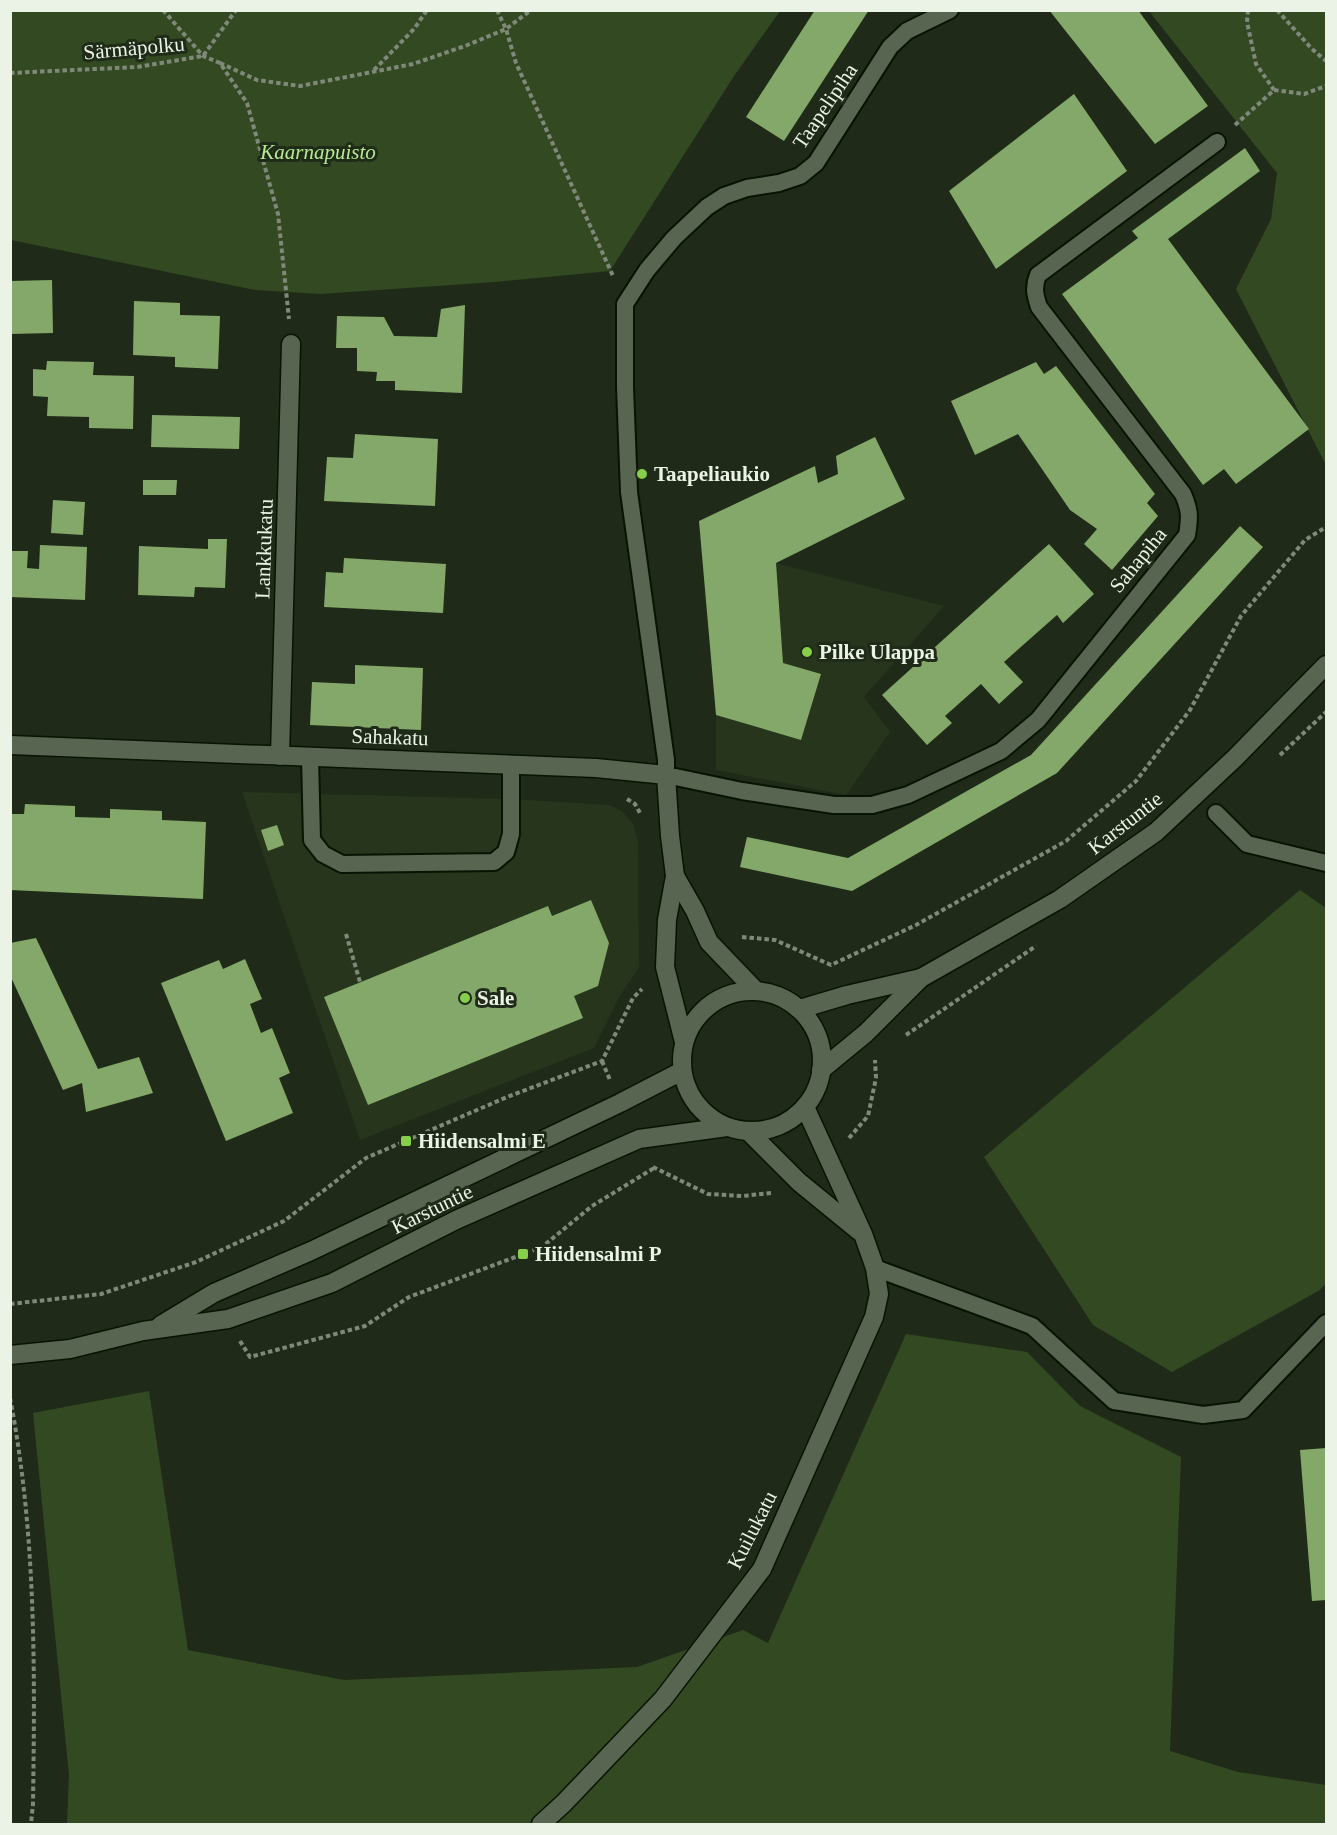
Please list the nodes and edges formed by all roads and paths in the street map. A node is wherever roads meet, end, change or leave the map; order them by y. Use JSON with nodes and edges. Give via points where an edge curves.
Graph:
{"nodes":[{"id":1,"x":163,"y":10,"type":"edge"},
{"id":2,"x":236,"y":10,"type":"edge"},
{"id":3,"x":427,"y":10,"type":"edge"},
{"id":4,"x":497,"y":10,"type":"edge"},
{"id":5,"x":531,"y":10,"type":"edge"},
{"id":6,"x":950,"y":10,"type":"edge"},
{"id":7,"x":1248,"y":10,"type":"edge"},
{"id":8,"x":1277,"y":10,"type":"edge"},
{"id":9,"x":506,"y":29,"type":"junction"},
{"id":10,"x":203,"y":56,"type":"junction"},
{"id":11,"x":1326,"y":61,"type":"edge"},
{"id":12,"x":220,"y":63,"type":"junction"},
{"id":13,"x":372,"y":72,"type":"junction"},
{"id":14,"x":10,"y":73,"type":"edge"},
{"id":15,"x":1326,"y":86,"type":"edge"},
{"id":16,"x":1274,"y":90,"type":"junction"},
{"id":17,"x":1217,"y":142,"type":"joint"},
{"id":18,"x":625,"y":304,"type":"junction"},
{"id":19,"x":291,"y":344,"type":"joint"},
{"id":20,"x":1326,"y":665,"type":"edge"},
{"id":21,"x":10,"y":745,"type":"edge"},
{"id":22,"x":280,"y":756,"type":"junction"},
{"id":23,"x":310,"y":757,"type":"junction"},
{"id":24,"x":511,"y":764,"type":"junction"},
{"id":25,"x":666,"y":776,"type":"junction"},
{"id":26,"x":618,"y":793,"type":"dead end"},
{"id":27,"x":1216,"y":813,"type":"dead end"},
{"id":28,"x":644,"y":820,"type":"dead end"},
{"id":29,"x":1326,"y":863,"type":"edge"},
{"id":30,"x":675,"y":876,"type":"junction"},
{"id":31,"x":346,"y":934,"type":"dead end"},
{"id":32,"x":921,"y":978,"type":"junction"},
{"id":33,"x":360,"y":982,"type":"dead end"},
{"id":34,"x":754,"y":990,"type":"junction"},
{"id":35,"x":800,"y":1009,"type":"junction"},
{"id":36,"x":684,"y":1042,"type":"junction"},
{"id":37,"x":821,"y":1070,"type":"junction"},
{"id":38,"x":682,"y":1071,"type":"junction"},
{"id":39,"x":805,"y":1107,"type":"junction"},
{"id":40,"x":728,"y":1127,"type":"junction"},
{"id":41,"x":748,"y":1131,"type":"junction"},
{"id":42,"x":654,"y":1168,"type":"dead end"},
{"id":43,"x":863,"y":1234,"type":"junction"},
{"id":44,"x":196,"y":1262,"type":"dead end"},
{"id":45,"x":875,"y":1268,"type":"junction"},
{"id":46,"x":214,"y":1293,"type":"junction"},
{"id":47,"x":228,"y":1319,"type":"junction"},
{"id":48,"x":1326,"y":1323,"type":"edge"},
{"id":49,"x":154,"y":1329,"type":"junction"},
{"id":50,"x":10,"y":1355,"type":"edge"},
{"id":51,"x":10,"y":1398,"type":"edge"},
{"id":52,"x":31,"y":1824,"type":"edge"},
{"id":53,"x":541,"y":1824,"type":"edge"}],
"edges":[{"from":1,"to":10,"type":"path"},
{"from":2,"to":10,"type":"path","name":"Särmäpolku"},
{"from":3,"to":13,"type":"path","via":[[414,30]]},
{"from":4,"to":9,"type":"path"},
{"from":5,"to":9,"type":"path"},
{"from":6,"to":18,"type":"lane","name":"Taapelipiha","via":[[907,31],[890,47],[816,163],[800,176],[747,188],[707,207],[674,238]]},
{"from":7,"to":16,"type":"path","via":[[1256,64]]},
{"from":8,"to":11,"type":"path"},
{"from":9,"to":13,"type":"path","via":[[412,64]]},
{"from":9,"to":18,"type":"path","via":[[516,63]]},
{"from":10,"to":12,"type":"path"},
{"from":10,"to":14,"type":"path","name":"Särmäpolku","via":[[137,67]]},
{"from":12,"to":13,"type":"path","via":[[257,80],[300,86]]},
{"from":12,"to":19,"type":"path","via":[[247,103],[278,214]]},
{"from":15,"to":16,"type":"path","via":[[1304,94]]},
{"from":16,"to":17,"type":"path"},
{"from":17,"to":25,"type":"lane","name":"Sahapiha","via":[[1038,275],[1035,283],[1040,307],[1183,494],[1189,508],[1187,535],[1038,720],[1001,751],[908,795],[872,805],[834,805]]},
{"from":18,"to":25,"type":"lane","via":[[629,492]]},
{"from":19,"to":22,"type":"main road","name":"Lankkukatu"},
{"from":20,"to":32,"type":"main road","name":"Karstuntie","via":[[1156,832],[1060,899]]},
{"from":21,"to":22,"type":"main road","name":"Sahakatu"},
{"from":22,"to":23,"type":"main road","name":"Sahakatu"},
{"from":23,"to":24,"type":"main road","name":"Sahakatu"},
{"from":23,"to":24,"type":"lane","via":[[312,840],[323,854],[342,864],[494,862],[506,852],[511,834]]},
{"from":24,"to":25,"type":"main road","name":"Sahakatu"},
{"from":25,"to":30,"type":"main road"},
{"from":26,"to":28,"type":"path","via":[[634,804]]},
{"from":27,"to":29,"type":"lane","via":[[1247,844]]},
{"from":30,"to":34,"type":"main road","via":[[709,942]]},
{"from":30,"to":36,"type":"main road","via":[[664,967]]},
{"from":31,"to":33,"type":"path"},
{"from":32,"to":35,"type":"main road","name":"Karstuntie"},
{"from":32,"to":37,"type":"main road","name":"Karstuntie","via":[[866,1033]]},
{"from":34,"to":35,"type":"main road","via":[[771,993]]},
{"from":34,"to":36,"type":"main road","via":[[732,993],[710,1004],[694,1021]]},
{"from":35,"to":37,"type":"main road","via":[[821,1048]]},
{"from":36,"to":38,"type":"main road"},
{"from":37,"to":39,"type":"main road","via":[[816,1090]]},
{"from":38,"to":40,"type":"main road","via":[[697,1105]]},
{"from":38,"to":46,"type":"main road","name":"Karstuntie","via":[[311,1251]]},
{"from":39,"to":41,"type":"main road","via":[[769,1129]]},
{"from":39,"to":43,"type":"main road","name":"Kuilukatu"},
{"from":40,"to":41,"type":"main road"},
{"from":40,"to":47,"type":"main road","name":"Karstuntie","via":[[639,1139],[456,1220],[332,1283]]},
{"from":41,"to":43,"type":"main road","via":[[799,1182]]},
{"from":42,"to":47,"type":"path","via":[[592,1206],[542,1247],[409,1297],[365,1326],[249,1357]]},
{"from":43,"to":45,"type":"main road","name":"Kuilukatu"},
{"from":44,"to":46,"type":"path"},
{"from":45,"to":48,"type":"lane","via":[[1032,1326],[1114,1401],[1203,1415],[1243,1410]]},
{"from":45,"to":53,"type":"main road","name":"Kuilukatu","via":[[879,1294],[874,1317],[762,1569],[663,1699]]},
{"from":46,"to":49,"type":"main road","name":"Karstuntie"},
{"from":47,"to":49,"type":"main road","name":"Karstuntie"},
{"from":49,"to":50,"type":"main road","name":"Karstuntie","via":[[70,1349]]},
{"from":51,"to":52,"type":"path","via":[[31,1553],[35,1674]]}]}
